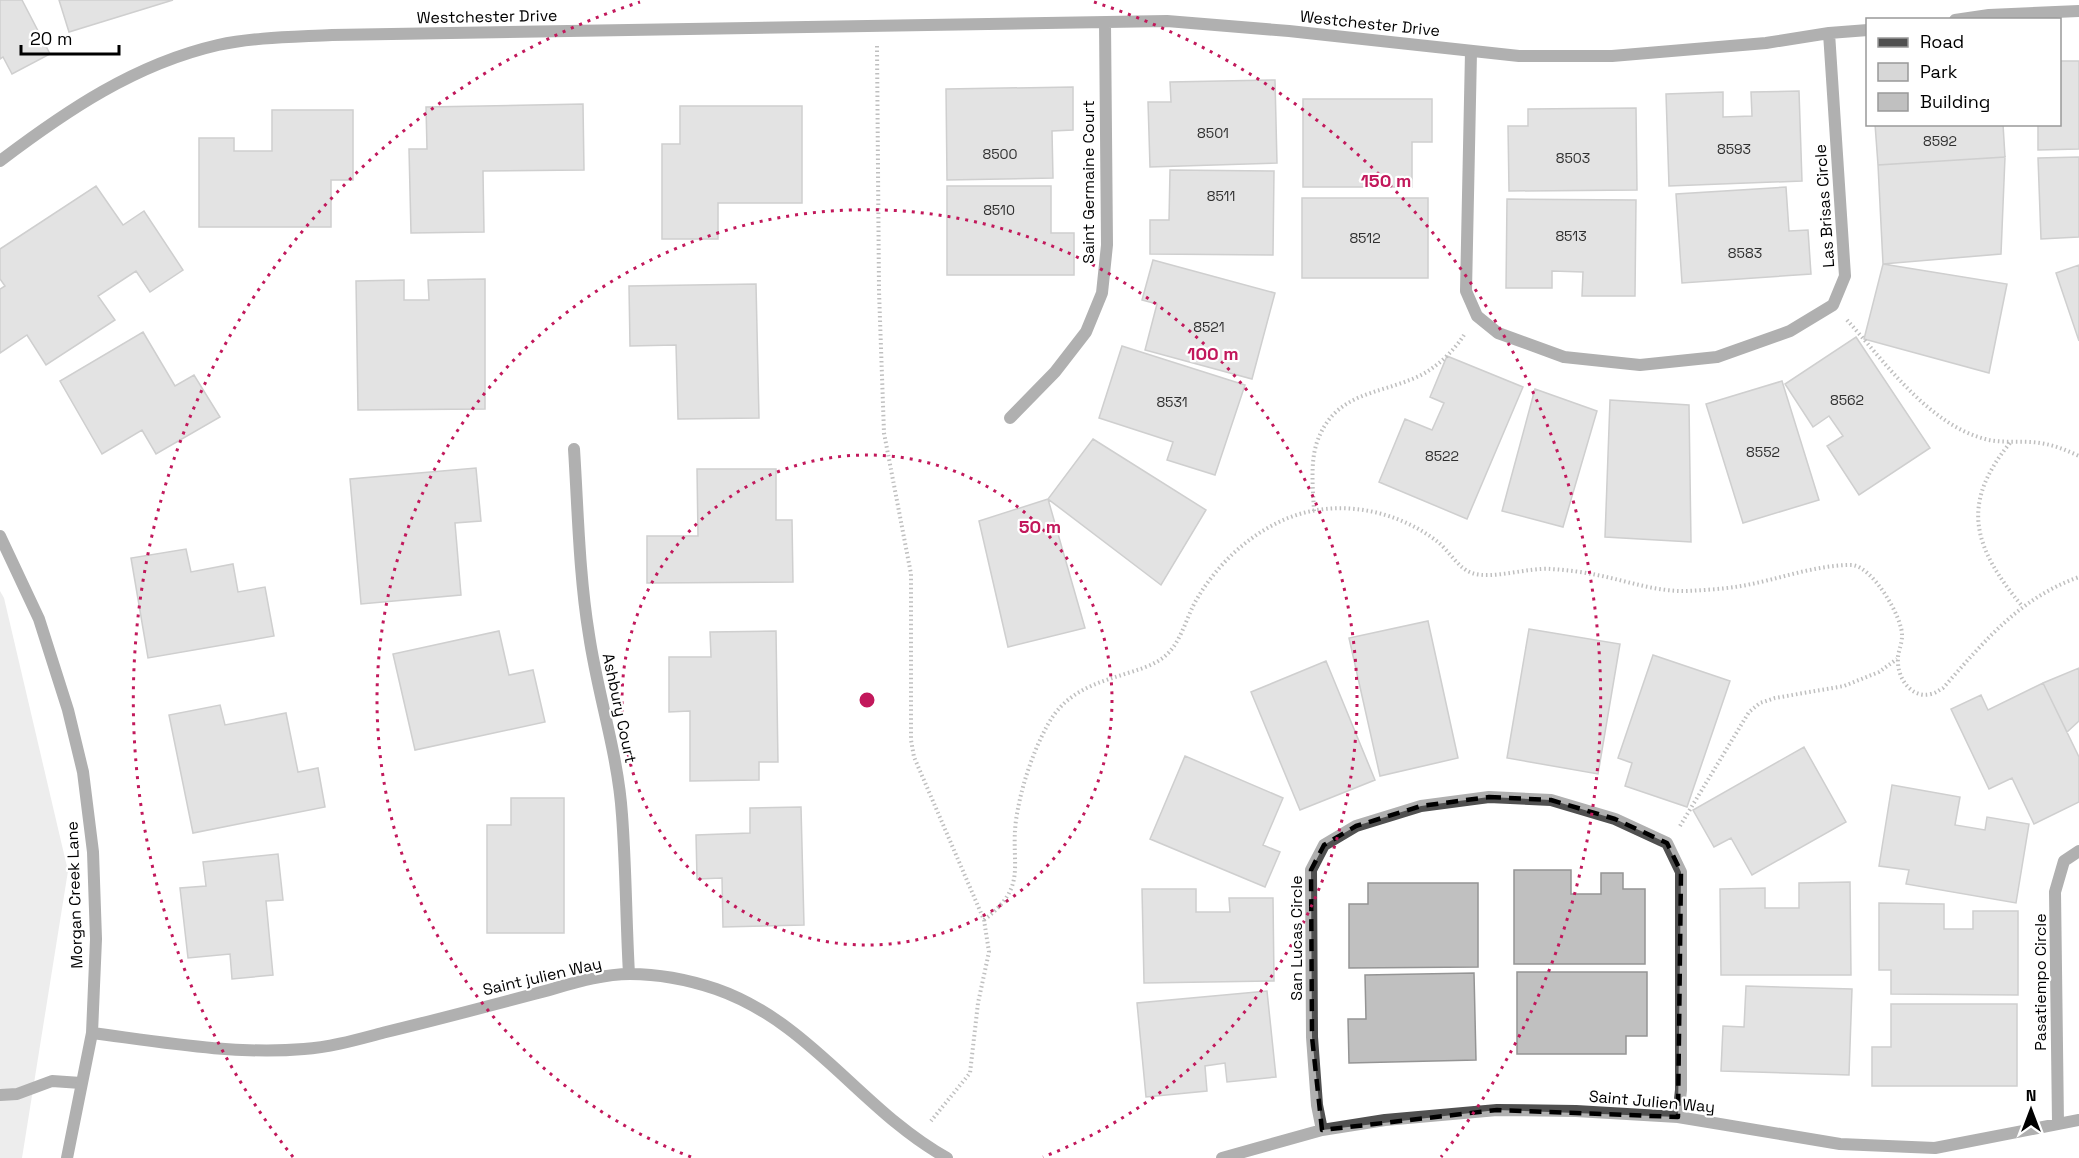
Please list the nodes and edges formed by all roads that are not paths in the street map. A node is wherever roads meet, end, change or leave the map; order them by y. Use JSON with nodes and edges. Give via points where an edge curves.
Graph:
{"nodes":[{"id":1,"x":2079,"y":11,"type":"edge"},
{"id":2,"x":1969,"y":18,"type":"edge"},
{"id":3,"x":1105,"y":23,"type":"junction"},
{"id":4,"x":1866,"y":30,"type":"edge"},
{"id":5,"x":1829,"y":33,"type":"junction"},
{"id":6,"x":1471,"y":52,"type":"junction"},
{"id":7,"x":0,"y":161,"type":"edge"},
{"id":8,"x":1010,"y":418,"type":"dead end"},
{"id":9,"x":574,"y":449,"type":"dead end"},
{"id":10,"x":0,"y":536,"type":"edge"},
{"id":11,"x":2079,"y":851,"type":"edge"},
{"id":12,"x":629,"y":974,"type":"junction"},
{"id":13,"x":92,"y":1033,"type":"junction"},
{"id":14,"x":81,"y":1083,"type":"junction"},
{"id":15,"x":0,"y":1095,"type":"edge"},
{"id":16,"x":1678,"y":1117,"type":"junction"},
{"id":17,"x":2079,"y":1120,"type":"edge"},
{"id":18,"x":2058,"y":1123,"type":"junction"},
{"id":19,"x":1322,"y":1130,"type":"junction"},
{"id":20,"x":67,"y":1158,"type":"edge"},
{"id":21,"x":947,"y":1158,"type":"edge"},
{"id":22,"x":1222,"y":1158,"type":"edge"}],
"edges":[{"from":1,"to":2,"type":"street"},
{"from":3,"to":6,"type":"street","name":"Westchester Drive","via":[[1167,21],[1423,44]]},
{"from":3,"to":7,"type":"street","name":"Westchester Drive","via":[[332,34],[219,45],[163,62],[120,81],[80,104]]},
{"from":3,"to":8,"type":"street","name":"Saint Germaine Court","via":[[1107,245],[1102,293],[1086,332],[1055,372]]},
{"from":4,"to":5,"type":"street","name":"Westchester Drive"},
{"from":5,"to":6,"type":"street","name":"Westchester Drive","via":[[1766,43],[1612,56]]},
{"from":5,"to":6,"type":"street","name":"Las Brisas Circle","via":[[1845,276],[1833,305],[1790,331],[1718,357],[1640,365],[1564,357],[1498,333],[1477,315],[1466,291]]},
{"from":9,"to":12,"type":"street","name":"Ashbury Court","via":[[588,632],[614,753],[622,814]]},
{"from":10,"to":13,"type":"street","name":"Morgan Creek Lane","via":[[39,619],[83,772],[93,852],[96,939]]},
{"from":11,"to":18,"type":"street","name":"Pasatiempo Circle","via":[[2064,861],[2055,892]]},
{"from":12,"to":13,"type":"street","name":"Saint julien Way","via":[[588,980],[392,1031],[305,1049],[223,1048]]},
{"from":12,"to":21,"type":"street","name":"Saint julien Way","via":[[668,977],[716,989],[754,1005],[804,1039],[888,1118],[921,1144]]},
{"from":13,"to":14,"type":"street","name":"Morgan Creek Lane"},
{"from":14,"to":15,"type":"street","via":[[51,1081],[17,1094]]},
{"from":14,"to":20,"type":"street","name":"Morgan Creek Lane"},
{"from":16,"to":18,"type":"street","name":"Saint Julien Way","via":[[1840,1144],[1935,1148]]},
{"from":16,"to":19,"type":"street","name":"Saint Julien Way","via":[[1497,1110]]},
{"from":16,"to":19,"type":"street","name":"San Lucas Circle","via":[[1681,872],[1667,843],[1615,819],[1551,800],[1489,797],[1421,806],[1356,826],[1324,845],[1311,870],[1312,1037]]},
{"from":17,"to":18,"type":"street","name":"Saint Julien Way"},
{"from":19,"to":22,"type":"street","name":"Saint Julien Way"}]}
